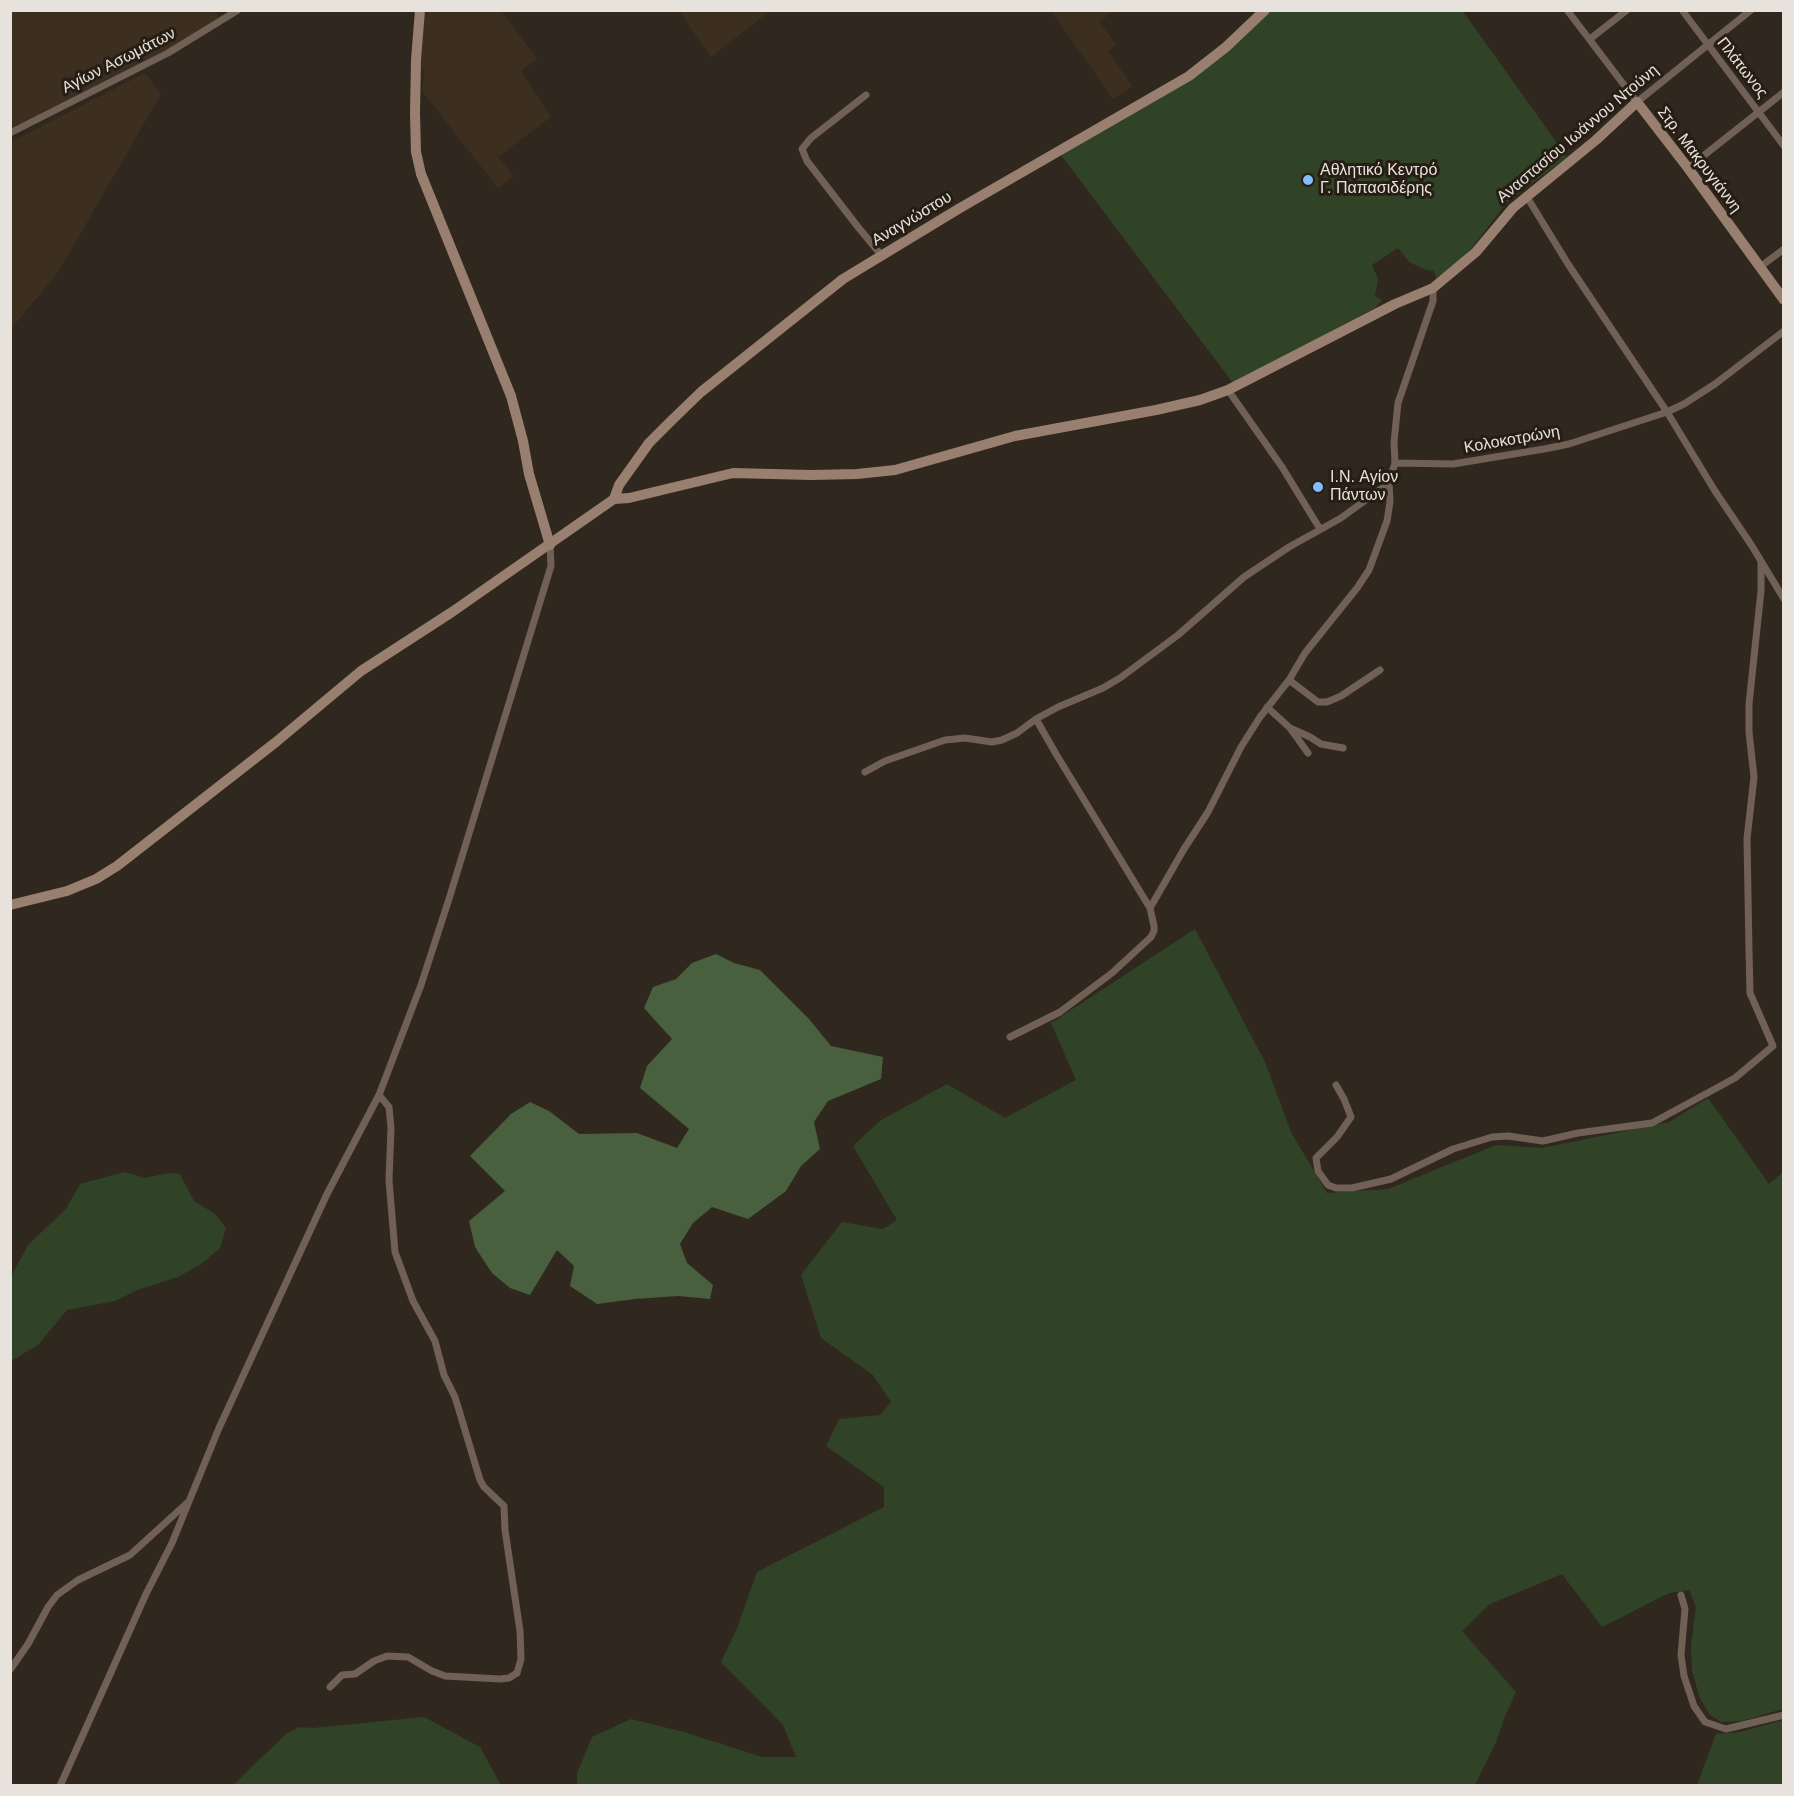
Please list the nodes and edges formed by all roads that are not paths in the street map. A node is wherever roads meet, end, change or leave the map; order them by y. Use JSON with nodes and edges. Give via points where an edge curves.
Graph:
{"nodes":[{"id":1,"x":238,"y":10,"type":"edge"},
{"id":2,"x":420,"y":10,"type":"edge"},
{"id":3,"x":1264,"y":10,"type":"edge"},
{"id":4,"x":1567,"y":10,"type":"edge"},
{"id":5,"x":1627,"y":10,"type":"edge"},
{"id":6,"x":1682,"y":10,"type":"edge"},
{"id":7,"x":1751,"y":10,"type":"edge"},
{"id":8,"x":226,"y":14,"type":"edge"},
{"id":9,"x":1590,"y":39,"type":"junction"},
{"id":10,"x":1708,"y":46,"type":"junction"},
{"id":11,"x":1784,"y":92,"type":"edge"},
{"id":12,"x":866,"y":95,"type":"dead end"},
{"id":13,"x":1637,"y":102,"type":"junction"},
{"id":14,"x":1760,"y":112,"type":"junction"},
{"id":15,"x":10,"y":133,"type":"edge"},
{"id":16,"x":1784,"y":146,"type":"edge"},
{"id":17,"x":1688,"y":168,"type":"junction"},
{"id":18,"x":1527,"y":197,"type":"junction"},
{"id":19,"x":1784,"y":249,"type":"edge"},
{"id":20,"x":882,"y":256,"type":"junction"},
{"id":21,"x":1760,"y":267,"type":"junction"},
{"id":22,"x":1433,"y":288,"type":"junction"},
{"id":23,"x":1784,"y":300,"type":"edge"},
{"id":24,"x":1784,"y":331,"type":"edge"},
{"id":25,"x":1228,"y":390,"type":"junction"},
{"id":26,"x":1667,"y":412,"type":"junction"},
{"id":27,"x":1395,"y":463,"type":"junction"},
{"id":28,"x":1389,"y":483,"type":"junction"},
{"id":29,"x":614,"y":499,"type":"junction"},
{"id":30,"x":1320,"y":529,"type":"junction"},
{"id":31,"x":550,"y":545,"type":"junction"},
{"id":32,"x":1761,"y":561,"type":"junction"},
{"id":33,"x":1784,"y":599,"type":"edge"},
{"id":34,"x":1380,"y":670,"type":"dead end"},
{"id":35,"x":1289,"y":680,"type":"junction"},
{"id":36,"x":1268,"y":707,"type":"junction"},
{"id":37,"x":1036,"y":719,"type":"junction"},
{"id":38,"x":1290,"y":728,"type":"junction"},
{"id":39,"x":1343,"y":748,"type":"dead end"},
{"id":40,"x":1308,"y":753,"type":"dead end"},
{"id":41,"x":865,"y":772,"type":"dead end"},
{"id":42,"x":10,"y":905,"type":"edge"},
{"id":43,"x":1150,"y":908,"type":"junction"},
{"id":44,"x":1010,"y":1037,"type":"dead end"},
{"id":45,"x":1336,"y":1085,"type":"dead end"},
{"id":46,"x":380,"y":1095,"type":"junction"},
{"id":47,"x":190,"y":1501,"type":"junction"},
{"id":48,"x":1681,"y":1594,"type":"dead end"},
{"id":49,"x":10,"y":1670,"type":"edge"},
{"id":50,"x":330,"y":1687,"type":"dead end"},
{"id":51,"x":1784,"y":1715,"type":"edge"},
{"id":52,"x":60,"y":1785,"type":"edge"}],
"edges":[{"from":1,"to":8,"type":"street","name":"Αγίων Ασωμάτων"},
{"from":2,"to":31,"type":"street","via":[[415,113],[421,174],[511,396]]},
{"from":3,"to":20,"type":"street","name":"Αναγνώστου","via":[[1189,76]]},
{"from":4,"to":9,"type":"street","name":"Στρ. Μακρυγιάννη"},
{"from":5,"to":9,"type":"street"},
{"from":6,"to":10,"type":"street","name":"Πλάτωνος"},
{"from":7,"to":10,"type":"street","name":"Αναστασίου Ιωάννου Ντούνη"},
{"from":8,"to":15,"type":"street","name":"Αγίων Ασωμάτων","via":[[168,52]]},
{"from":9,"to":13,"type":"street","name":"Στρ. Μακρυγιάννη"},
{"from":10,"to":13,"type":"street","name":"Αναστασίου Ιωάννου Ντούνη"},
{"from":10,"to":14,"type":"street","name":"Πλάτωνος"},
{"from":11,"to":14,"type":"street","name":"Πλάτωνος"},
{"from":12,"to":20,"type":"street","via":[[802,149],[807,162]]},
{"from":13,"to":17,"type":"street","name":"Στρ. Μακρυγιάννη"},
{"from":13,"to":18,"type":"street","name":"Αναστασίου Ιωάννου Ντούνη"},
{"from":14,"to":16,"type":"street","name":"Πλάτωνος"},
{"from":14,"to":17,"type":"street","name":"Πλάτωνος"},
{"from":17,"to":21,"type":"street","name":"Στρ. Μακρυγιάννη"},
{"from":18,"to":22,"type":"street","name":"Αναστασίου Ιωάννου Ντούνη","via":[[1476,252]]},
{"from":18,"to":26,"type":"street"},
{"from":19,"to":21,"type":"street"},
{"from":20,"to":29,"type":"street","name":"Αναγνώστου","via":[[843,279],[701,392],[649,443],[619,485]]},
{"from":21,"to":23,"type":"street","name":"Στρ. Μακρυγιάννη"},
{"from":22,"to":25,"type":"street","name":"Αναστασίου Ιωάννου Ντούνη"},
{"from":22,"to":27,"type":"street","via":[[1433,301],[1398,403]]},
{"from":24,"to":26,"type":"street","name":"Κολοκοτρώνη","via":[[1715,384]]},
{"from":25,"to":29,"type":"street","name":"Αναστασίου Ιωάννου Ντούνη","via":[[1156,410],[1015,436],[895,470],[857,474],[733,473]]},
{"from":25,"to":30,"type":"street"},
{"from":26,"to":27,"type":"street","name":"Κολοκοτρώνη","via":[[1569,444],[1453,464]]},
{"from":26,"to":32,"type":"street"},
{"from":27,"to":28,"type":"street"},
{"from":28,"to":30,"type":"street"},
{"from":28,"to":35,"type":"street","via":[[1387,521],[1369,570],[1305,652]]},
{"from":29,"to":31,"type":"street"},
{"from":30,"to":37,"type":"street","via":[[1244,577],[1178,635],[1120,678]]},
{"from":31,"to":42,"type":"street","via":[[361,671],[117,866],[67,891]]},
{"from":31,"to":46,"type":"street","via":[[551,566],[534,627],[450,899]]},
{"from":32,"to":33,"type":"street"},
{"from":32,"to":45,"type":"street","via":[[1749,704],[1754,777],[1747,839],[1750,993],[1773,1046],[1735,1078],[1652,1123],[1542,1141],[1492,1137],[1453,1149],[1391,1179],[1352,1188],[1328,1185],[1318,1171],[1316,1158],[1338,1137],[1351,1117]]},
{"from":34,"to":35,"type":"street","via":[[1327,702],[1318,702]]},
{"from":35,"to":36,"type":"street"},
{"from":36,"to":38,"type":"street"},
{"from":36,"to":43,"type":"street","via":[[1241,747],[1208,812]]},
{"from":37,"to":41,"type":"street","via":[[1002,740],[945,740]]},
{"from":37,"to":43,"type":"street"},
{"from":38,"to":39,"type":"street","via":[[1321,744]]},
{"from":38,"to":40,"type":"street"},
{"from":43,"to":44,"type":"street","via":[[1154,931],[1145,943],[1060,1012]]},
{"from":46,"to":47,"type":"street","via":[[327,1194],[219,1428]]},
{"from":46,"to":50,"type":"street","via":[[389,1107],[391,1128],[389,1180],[394,1252],[413,1301],[435,1341],[480,1480],[504,1506],[521,1659],[517,1673],[500,1679],[445,1676],[408,1657],[387,1656],[355,1674],[342,1675]]},
{"from":47,"to":49,"type":"street","via":[[130,1555],[78,1580],[57,1595]]},
{"from":47,"to":52,"type":"street"},
{"from":48,"to":51,"type":"street","via":[[1685,1609],[1681,1655],[1684,1676],[1694,1706],[1705,1722],[1726,1728]]}]}
